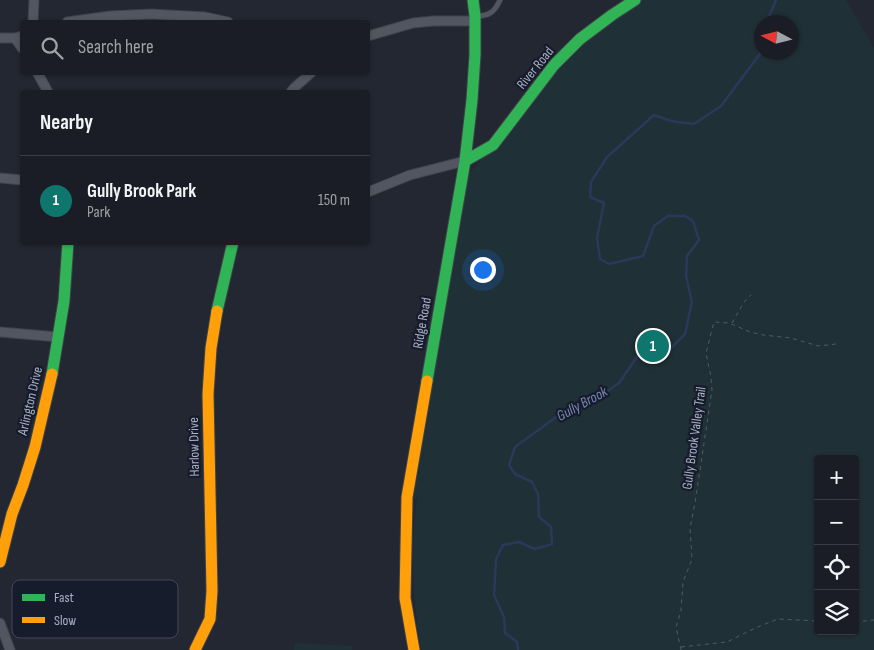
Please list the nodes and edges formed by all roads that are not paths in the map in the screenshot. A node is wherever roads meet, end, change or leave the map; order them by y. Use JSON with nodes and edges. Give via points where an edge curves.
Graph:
{"nodes":[{"id":1,"x":34,"y":0,"type":"edge"},
{"id":2,"x":473,"y":0,"type":"edge"},
{"id":3,"x":500,"y":0,"type":"edge"},
{"id":4,"x":635,"y":0,"type":"edge"},
{"id":5,"x":474,"y":19,"type":"junction"},
{"id":6,"x":33,"y":20,"type":"edge"},
{"id":7,"x":81,"y":20,"type":"edge"},
{"id":8,"x":219,"y":20,"type":"edge"},
{"id":9,"x":370,"y":35,"type":"edge"},
{"id":10,"x":19,"y":37,"type":"edge"},
{"id":11,"x":0,"y":38,"type":"edge"},
{"id":12,"x":39,"y":75,"type":"edge"},
{"id":13,"x":309,"y":75,"type":"edge"},
{"id":14,"x":47,"y":90,"type":"edge"},
{"id":15,"x":292,"y":90,"type":"edge"},
{"id":16,"x":465,"y":160,"type":"junction"},
{"id":17,"x":0,"y":178,"type":"edge"},
{"id":18,"x":20,"y":180,"type":"edge"},
{"id":19,"x":370,"y":191,"type":"edge"},
{"id":20,"x":68,"y":245,"type":"edge"},
{"id":21,"x":232,"y":245,"type":"edge"},
{"id":22,"x":0,"y":332,"type":"edge"},
{"id":23,"x":58,"y":337,"type":"junction"},
{"id":24,"x":0,"y":562,"type":"edge"},
{"id":25,"x":0,"y":623,"type":"edge"},
{"id":26,"x":10,"y":650,"type":"edge"},
{"id":27,"x":195,"y":650,"type":"edge"},
{"id":28,"x":414,"y":650,"type":"edge"}],
"edges":[{"from":1,"to":6,"type":"street"},
{"from":2,"to":5,"type":"main road","name":"Ridge Road"},
{"from":3,"to":5,"type":"lane","via":[[489,14]]},
{"from":4,"to":16,"type":"main road","name":"River Road","via":[[580,39],[554,65],[493,145]]},
{"from":5,"to":9,"type":"street","via":[[413,23]]},
{"from":5,"to":16,"type":"main road","name":"Ridge Road","via":[[472,100]]},
{"from":7,"to":8,"type":"street","via":[[151,14]]},
{"from":10,"to":11,"type":"street"},
{"from":12,"to":14,"type":"street"},
{"from":13,"to":15,"type":"street"},
{"from":16,"to":19,"type":"street","via":[[410,175]]},
{"from":16,"to":28,"type":"main road","name":"Ridge Road","via":[[407,497],[405,598]]},
{"from":17,"to":18,"type":"street"},
{"from":20,"to":23,"type":"main road","name":"Arlington Drive"},
{"from":21,"to":27,"type":"main road","name":"Harlow Drive","via":[[217,309],[208,394],[210,619]]},
{"from":22,"to":23,"type":"street"},
{"from":23,"to":24,"type":"main road","name":"Arlington Drive","via":[[52,382]]},
{"from":25,"to":26,"type":"street"}]}
